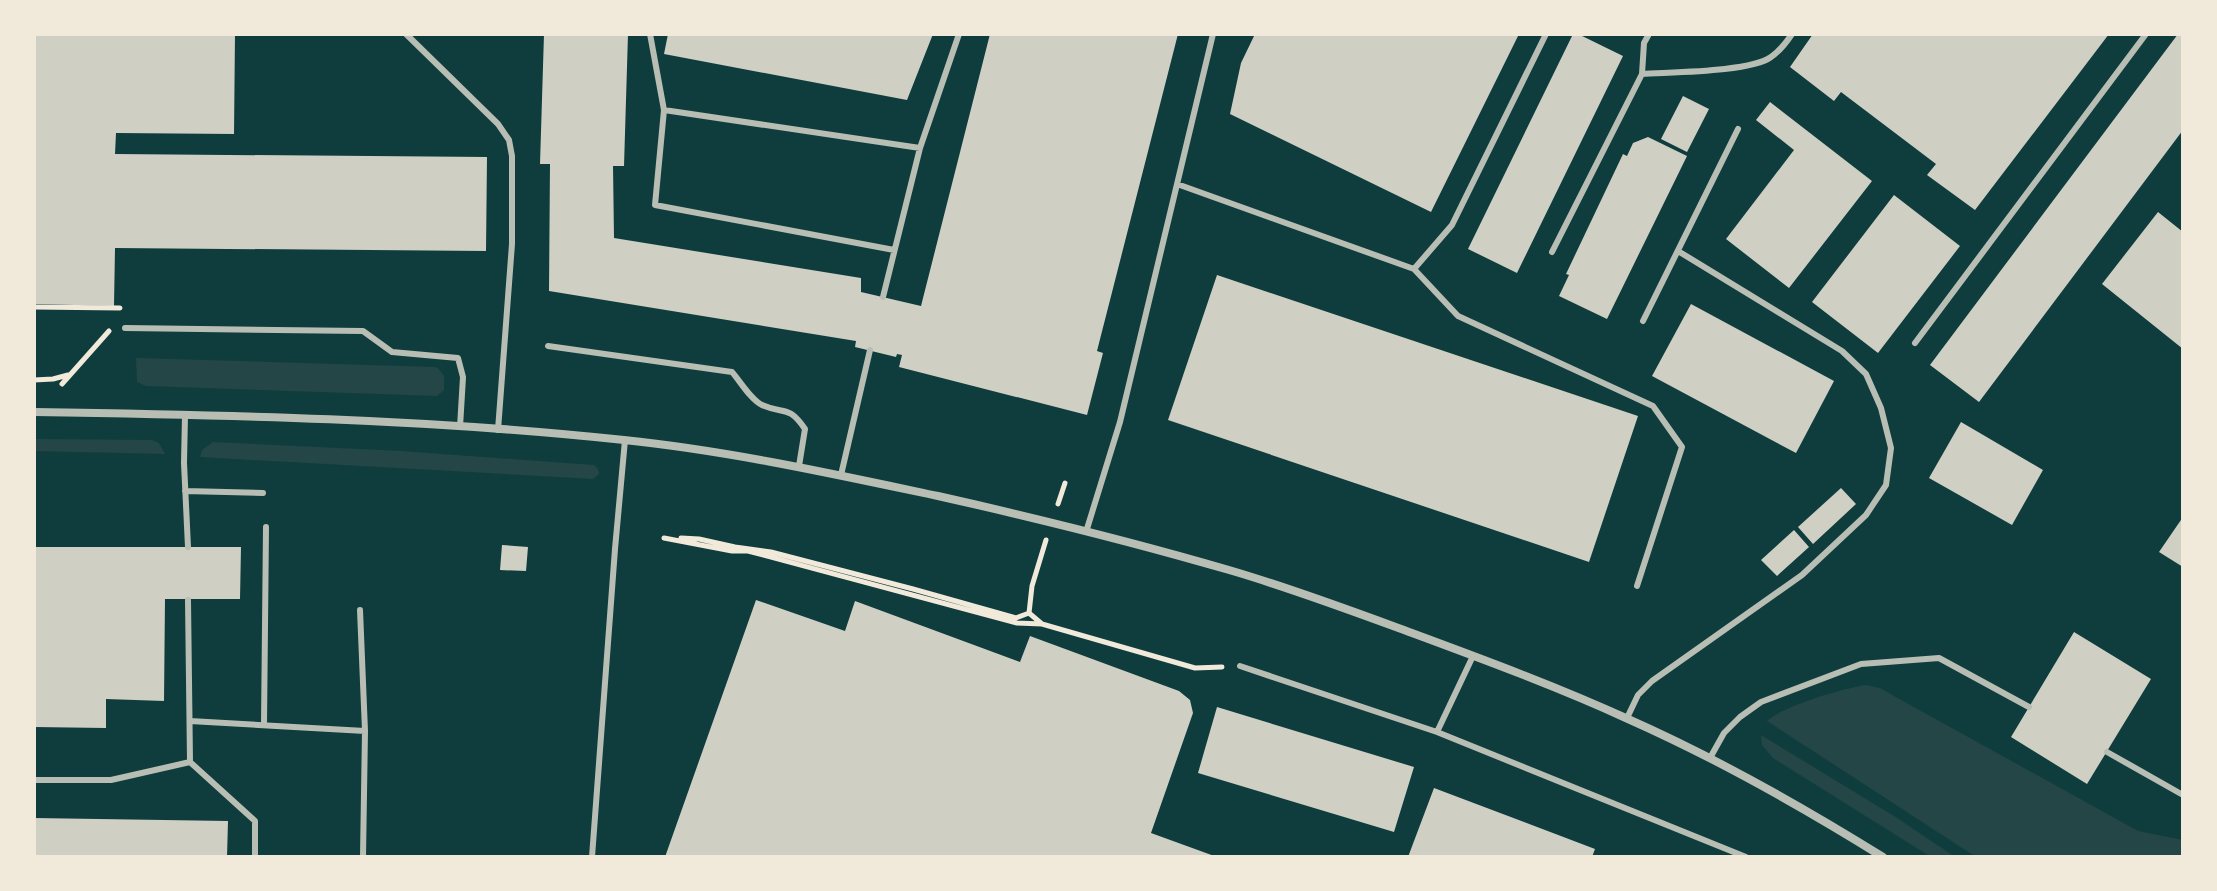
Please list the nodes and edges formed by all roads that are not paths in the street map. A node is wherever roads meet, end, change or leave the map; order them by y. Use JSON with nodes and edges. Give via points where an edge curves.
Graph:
{"nodes":[{"id":1,"x":406,"y":34,"type":"edge"},
{"id":2,"x":650,"y":34,"type":"edge"},
{"id":3,"x":959,"y":34,"type":"edge"},
{"id":4,"x":1213,"y":34,"type":"edge"},
{"id":5,"x":1546,"y":34,"type":"edge"},
{"id":6,"x":1649,"y":34,"type":"edge"},
{"id":7,"x":1792,"y":34,"type":"edge"},
{"id":8,"x":2146,"y":34,"type":"edge"},
{"id":9,"x":1642,"y":74,"type":"junction"},
{"id":10,"x":664,"y":110,"type":"junction"},
{"id":11,"x":1738,"y":129,"type":"dead end"},
{"id":12,"x":920,"y":148,"type":"junction"},
{"id":13,"x":1177,"y":184,"type":"junction"},
{"id":14,"x":894,"y":250,"type":"junction"},
{"id":15,"x":1678,"y":251,"type":"junction"},
{"id":16,"x":1552,"y":252,"type":"dead end"},
{"id":17,"x":1414,"y":269,"type":"junction"},
{"id":18,"x":883,"y":297,"type":"dead end"},
{"id":19,"x":1643,"y":321,"type":"dead end"},
{"id":20,"x":125,"y":328,"type":"road end"},
{"id":21,"x":1915,"y":343,"type":"dead end"},
{"id":22,"x":548,"y":346,"type":"dead end"},
{"id":23,"x":870,"y":350,"type":"dead end"},
{"id":24,"x":34,"y":412,"type":"edge"},
{"id":25,"x":185,"y":415,"type":"junction"},
{"id":26,"x":460,"y":427,"type":"junction"},
{"id":27,"x":498,"y":430,"type":"junction"},
{"id":28,"x":625,"y":440,"type":"junction"},
{"id":29,"x":799,"y":466,"type":"junction"},
{"id":30,"x":841,"y":475,"type":"junction"},
{"id":31,"x":185,"y":491,"type":"junction"},
{"id":32,"x":263,"y":493,"type":"dead end"},
{"id":33,"x":266,"y":527,"type":"dead end"},
{"id":34,"x":1086,"y":532,"type":"junction"},
{"id":35,"x":188,"y":547,"type":"dead end"},
{"id":36,"x":1637,"y":586,"type":"dead end"},
{"id":37,"x":188,"y":600,"type":"dead end"},
{"id":38,"x":360,"y":610,"type":"dead end"},
{"id":39,"x":1473,"y":656,"type":"junction"},
{"id":40,"x":1240,"y":666,"type":"road end"},
{"id":41,"x":2029,"y":707,"type":"dead end"},
{"id":42,"x":1627,"y":718,"type":"junction"},
{"id":43,"x":190,"y":721,"type":"junction"},
{"id":44,"x":264,"y":724,"type":"junction"},
{"id":45,"x":365,"y":731,"type":"junction"},
{"id":46,"x":1437,"y":732,"type":"junction"},
{"id":47,"x":2107,"y":752,"type":"dead end"},
{"id":48,"x":1710,"y":758,"type":"junction"},
{"id":49,"x":190,"y":762,"type":"junction"},
{"id":50,"x":34,"y":780,"type":"edge"},
{"id":51,"x":2183,"y":795,"type":"edge"},
{"id":52,"x":255,"y":857,"type":"edge"},
{"id":53,"x":363,"y":857,"type":"edge"},
{"id":54,"x":592,"y":857,"type":"edge"},
{"id":55,"x":1746,"y":857,"type":"edge"},
{"id":56,"x":1883,"y":857,"type":"edge"}],
"edges":[{"from":1,"to":27,"type":"lane","via":[[509,140],[512,244]]},
{"from":2,"to":10,"type":"lane"},
{"from":3,"to":12,"type":"lane"},
{"from":4,"to":13,"type":"lane"},
{"from":5,"to":17,"type":"lane","via":[[1452,225]]},
{"from":6,"to":9,"type":"lane"},
{"from":7,"to":9,"type":"lane","via":[[1770,59],[1749,66]]},
{"from":8,"to":21,"type":"lane"},
{"from":9,"to":16,"type":"lane"},
{"from":10,"to":12,"type":"lane"},
{"from":10,"to":14,"type":"lane","via":[[655,205]]},
{"from":11,"to":15,"type":"lane"},
{"from":12,"to":14,"type":"lane"},
{"from":13,"to":17,"type":"lane"},
{"from":13,"to":34,"type":"lane","via":[[1120,422]]},
{"from":14,"to":18,"type":"lane"},
{"from":15,"to":19,"type":"lane"},
{"from":15,"to":42,"type":"lane","via":[[1842,351],[1866,374],[1891,448],[1886,485],[1866,515],[1802,575],[1652,681]]},
{"from":17,"to":36,"type":"lane","via":[[1458,316],[1653,406],[1682,447]]},
{"from":20,"to":26,"type":"lane","via":[[363,331],[392,352],[458,358],[463,377]]},
{"from":22,"to":29,"type":"lane","via":[[732,372],[760,404],[798,419],[805,429]]},
{"from":23,"to":30,"type":"lane"},
{"from":24,"to":25,"type":"street"},
{"from":25,"to":26,"type":"street"},
{"from":25,"to":31,"type":"lane"},
{"from":26,"to":27,"type":"street"},
{"from":27,"to":28,"type":"street"},
{"from":28,"to":29,"type":"street"},
{"from":28,"to":54,"type":"lane"},
{"from":29,"to":30,"type":"street"},
{"from":30,"to":34,"type":"street"},
{"from":31,"to":32,"type":"lane"},
{"from":31,"to":35,"type":"lane"},
{"from":33,"to":44,"type":"lane"},
{"from":34,"to":39,"type":"street","via":[[1232,571]]},
{"from":37,"to":43,"type":"lane"},
{"from":38,"to":45,"type":"lane"},
{"from":39,"to":42,"type":"street"},
{"from":39,"to":46,"type":"lane"},
{"from":40,"to":46,"type":"lane"},
{"from":41,"to":48,"type":"lane","via":[[1939,658],[1861,664],[1761,702],[1724,733]]},
{"from":42,"to":48,"type":"street"},
{"from":43,"to":44,"type":"lane"},
{"from":43,"to":49,"type":"lane"},
{"from":44,"to":45,"type":"lane"},
{"from":45,"to":53,"type":"lane"},
{"from":46,"to":55,"type":"lane"},
{"from":47,"to":51,"type":"lane"},
{"from":48,"to":56,"type":"street"},
{"from":49,"to":50,"type":"lane","via":[[111,780]]},
{"from":49,"to":52,"type":"lane","via":[[255,821]]}]}
